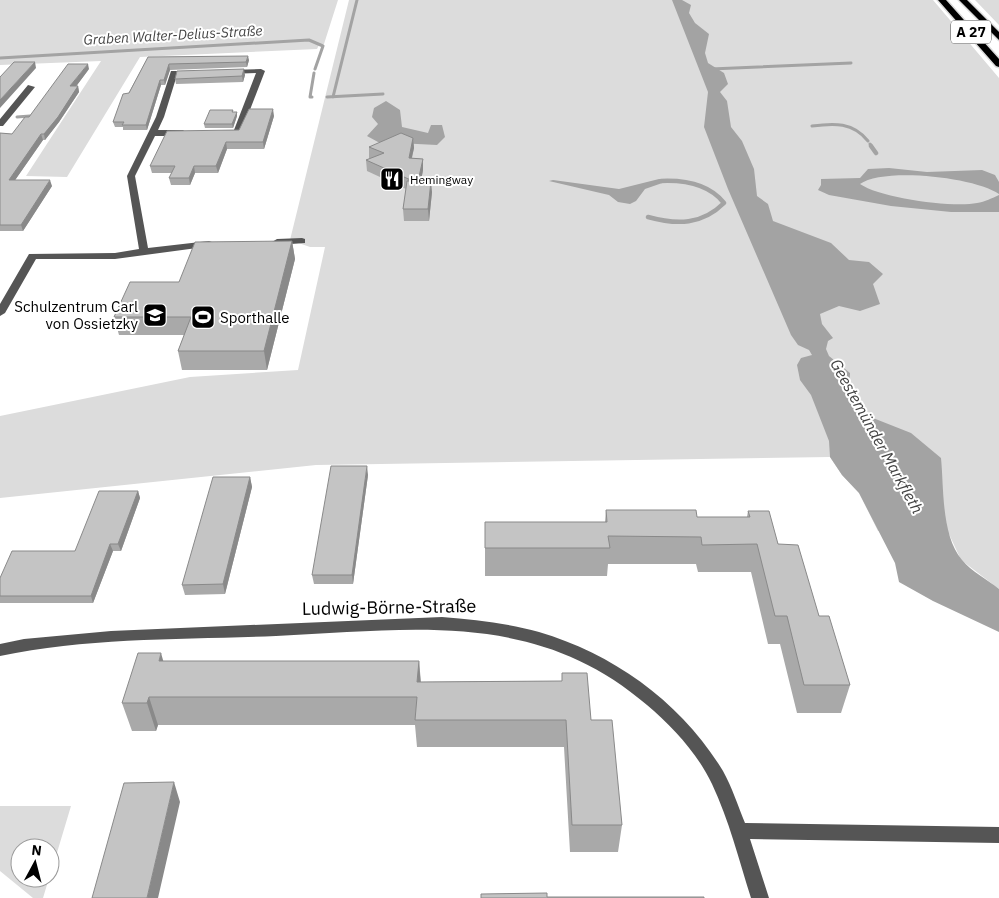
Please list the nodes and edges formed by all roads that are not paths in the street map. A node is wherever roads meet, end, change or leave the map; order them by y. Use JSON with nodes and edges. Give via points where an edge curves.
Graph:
{"nodes":[{"id":1,"x":942,"y":0,"type":"edge"},
{"id":2,"x":964,"y":0,"type":"edge"},
{"id":3,"x":999,"y":37,"type":"edge"},
{"id":4,"x":999,"y":64,"type":"edge"},
{"id":5,"x":222,"y":72,"type":"edge"},
{"id":6,"x":203,"y":73,"type":"edge"},
{"id":7,"x":31,"y":87,"type":"dead end"},
{"id":8,"x":0,"y":124,"type":"edge"},
{"id":9,"x":153,"y":133,"type":"junction"},
{"id":10,"x":190,"y":133,"type":"edge"},
{"id":11,"x":218,"y":133,"type":"edge"},
{"id":12,"x":302,"y":241,"type":"dead end"},
{"id":13,"x":262,"y":243,"type":"edge"},
{"id":14,"x":222,"y":244,"type":"edge"},
{"id":15,"x":144,"y":250,"type":"junction"},
{"id":16,"x":0,"y":313,"type":"edge"},
{"id":17,"x":0,"y":650,"type":"edge"},
{"id":18,"x":739,"y":831,"type":"junction"},
{"id":19,"x":999,"y":835,"type":"edge"},
{"id":20,"x":760,"y":898,"type":"edge"}],
"edges":[{"from":1,"to":4,"type":"highway","number":"A 27"},
{"from":2,"to":3,"type":"highway","number":"A 27"},
{"from":5,"to":11,"type":"street","via":[[261,71],[237,133]]},
{"from":6,"to":9,"type":"street","via":[[174,74]]},
{"from":7,"to":8,"type":"street"},
{"from":9,"to":10,"type":"street"},
{"from":9,"to":15,"type":"street","via":[[131,176]]},
{"from":12,"to":13,"type":"street"},
{"from":14,"to":15,"type":"street"},
{"from":15,"to":16,"type":"street","via":[[115,256],[33,256]]},
{"from":17,"to":18,"type":"street","name":"Ludwig-Börne-Straße","via":[[111,637],[442,624],[489,627],[541,638],[612,671],[680,725],[718,777]]},
{"from":18,"to":19,"type":"street"},
{"from":18,"to":20,"type":"street","name":"Ludwig-Börne-Straße"}]}
